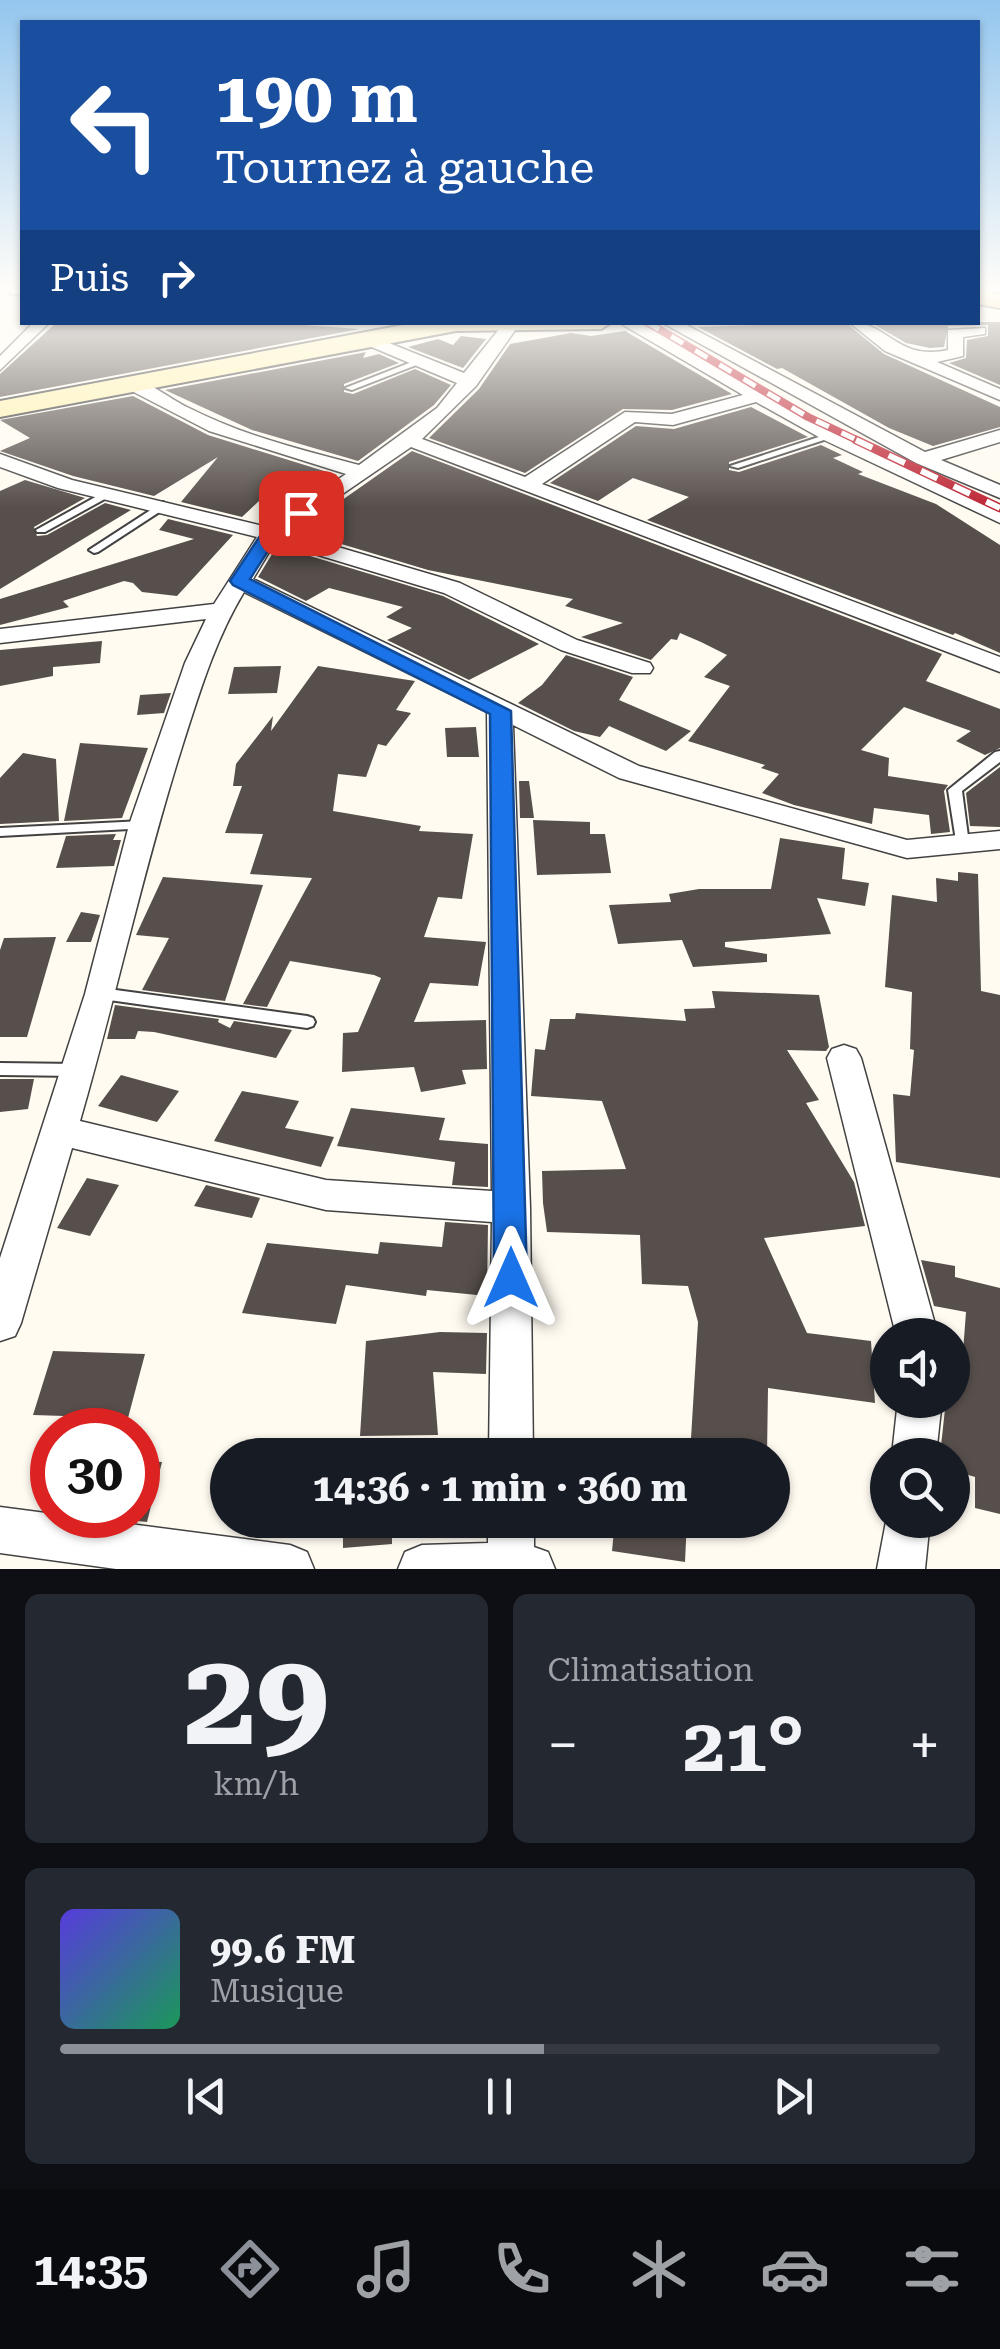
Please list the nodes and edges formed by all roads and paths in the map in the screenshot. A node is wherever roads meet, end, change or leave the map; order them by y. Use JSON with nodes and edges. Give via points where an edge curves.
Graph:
{"nodes":[{"id":1,"x":257,"y":362,"type":"edge"},
{"id":2,"x":420,"y":362,"type":"joint"},
{"id":3,"x":484,"y":362,"type":"edge"},
{"id":4,"x":697,"y":362,"type":"edge"},
{"id":5,"x":743,"y":362,"type":"edge"},
{"id":6,"x":923,"y":362,"type":"edge"},
{"id":7,"x":470,"y":382,"type":"junction"},
{"id":8,"x":132,"y":384,"type":"junction"},
{"id":9,"x":349,"y":388,"type":"dead end"},
{"id":10,"x":1000,"y":395,"type":"edge"},
{"id":11,"x":758,"y":396,"type":"junction"},
{"id":12,"x":0,"y":409,"type":"edge"},
{"id":13,"x":831,"y":436,"type":"junction"},
{"id":14,"x":1000,"y":436,"type":"edge"},
{"id":15,"x":408,"y":440,"type":"junction"},
{"id":16,"x":923,"y":459,"type":"junction"},
{"id":17,"x":0,"y":460,"type":"edge"},
{"id":18,"x":735,"y":466,"type":"dead end"},
{"id":19,"x":362,"y":472,"type":"junction"},
{"id":20,"x":530,"y":483,"type":"junction"},
{"id":21,"x":1000,"y":492,"type":"edge"},
{"id":22,"x":108,"y":493,"type":"junction"},
{"id":23,"x":163,"y":506,"type":"junction"},
{"id":24,"x":1000,"y":517,"type":"edge"},
{"id":25,"x":40,"y":530,"type":"dead end"},
{"id":26,"x":270,"y":534,"type":"junction"},
{"id":27,"x":94,"y":550,"type":"dead end"},
{"id":28,"x":239,"y":581,"type":"junction"},
{"id":29,"x":222,"y":610,"type":"junction"},
{"id":30,"x":6,"y":630,"type":"edge"},
{"id":31,"x":1000,"y":665,"type":"edge"},
{"id":32,"x":641,"y":668,"type":"dead end"},
{"id":33,"x":500,"y":711,"type":"junction"},
{"id":34,"x":1000,"y":755,"type":"edge"},
{"id":35,"x":143,"y":825,"type":"junction"},
{"id":36,"x":0,"y":832,"type":"edge"},
{"id":37,"x":1000,"y":840,"type":"edge"},
{"id":38,"x":962,"y":844,"type":"junction"},
{"id":39,"x":101,"y":994,"type":"junction"},
{"id":40,"x":307,"y":1022,"type":"dead end"},
{"id":41,"x":844,"y":1058,"type":"dead end"},
{"id":42,"x":0,"y":1069,"type":"edge"},
{"id":43,"x":79,"y":1070,"type":"junction"},
{"id":44,"x":61,"y":1131,"type":"junction"},
{"id":45,"x":511,"y":1208,"type":"junction"},
{"id":46,"x":913,"y":1318,"type":"edge"},
{"id":47,"x":0,"y":1323,"type":"edge"},
{"id":48,"x":510,"y":1438,"type":"edge"},
{"id":49,"x":0,"y":1530,"type":"edge"},
{"id":50,"x":905,"y":1538,"type":"edge"},
{"id":51,"x":516,"y":1556,"type":"edge"},
{"id":52,"x":290,"y":1569,"type":"edge"},
{"id":53,"x":422,"y":1569,"type":"edge"},
{"id":54,"x":901,"y":1569,"type":"edge"}],
"edges":[{"from":1,"to":8,"type":"street"},
{"from":2,"to":7,"type":"street"},
{"from":2,"to":9,"type":"lane"},
{"from":3,"to":7,"type":"street"},
{"from":4,"to":11,"type":"street"},
{"from":5,"to":16,"type":"street"},
{"from":6,"to":10,"type":"street"},
{"from":7,"to":15,"type":"street"},
{"from":8,"to":12,"type":"street"},
{"from":8,"to":19,"type":"street","via":[[249,443]]},
{"from":11,"to":13,"type":"street"},
{"from":11,"to":20,"type":"street","via":[[674,420],[631,416]]},
{"from":13,"to":18,"type":"lane"},
{"from":13,"to":24,"type":"street"},
{"from":14,"to":16,"type":"street"},
{"from":15,"to":19,"type":"street"},
{"from":15,"to":20,"type":"street"},
{"from":16,"to":21,"type":"street"},
{"from":17,"to":22,"type":"street"},
{"from":19,"to":26,"type":"street"},
{"from":20,"to":31,"type":"street"},
{"from":22,"to":23,"type":"street"},
{"from":22,"to":25,"type":"lane"},
{"from":23,"to":26,"type":"street"},
{"from":23,"to":27,"type":"lane"},
{"from":26,"to":28,"type":"street"},
{"from":26,"to":32,"type":"street","via":[[452,588],[569,645]]},
{"from":28,"to":29,"type":"street"},
{"from":28,"to":33,"type":"street"},
{"from":29,"to":30,"type":"street"},
{"from":29,"to":35,"type":"street","via":[[197,663]]},
{"from":33,"to":38,"type":"street","via":[[629,772],[907,849]]},
{"from":33,"to":45,"type":"street"},
{"from":34,"to":38,"type":"lane","via":[[955,790]]},
{"from":35,"to":36,"type":"lane"},
{"from":35,"to":39,"type":"street"},
{"from":37,"to":38,"type":"street"},
{"from":39,"to":40,"type":"lane"},
{"from":39,"to":43,"type":"street"},
{"from":41,"to":46,"type":"street"},
{"from":42,"to":43,"type":"lane"},
{"from":43,"to":44,"type":"street"},
{"from":44,"to":45,"type":"street","via":[[326,1194]]},
{"from":44,"to":47,"type":"street"},
{"from":45,"to":48,"type":"street"},
{"from":49,"to":52,"type":"street"},
{"from":50,"to":54,"type":"street"},
{"from":51,"to":53,"type":"street"}]}
